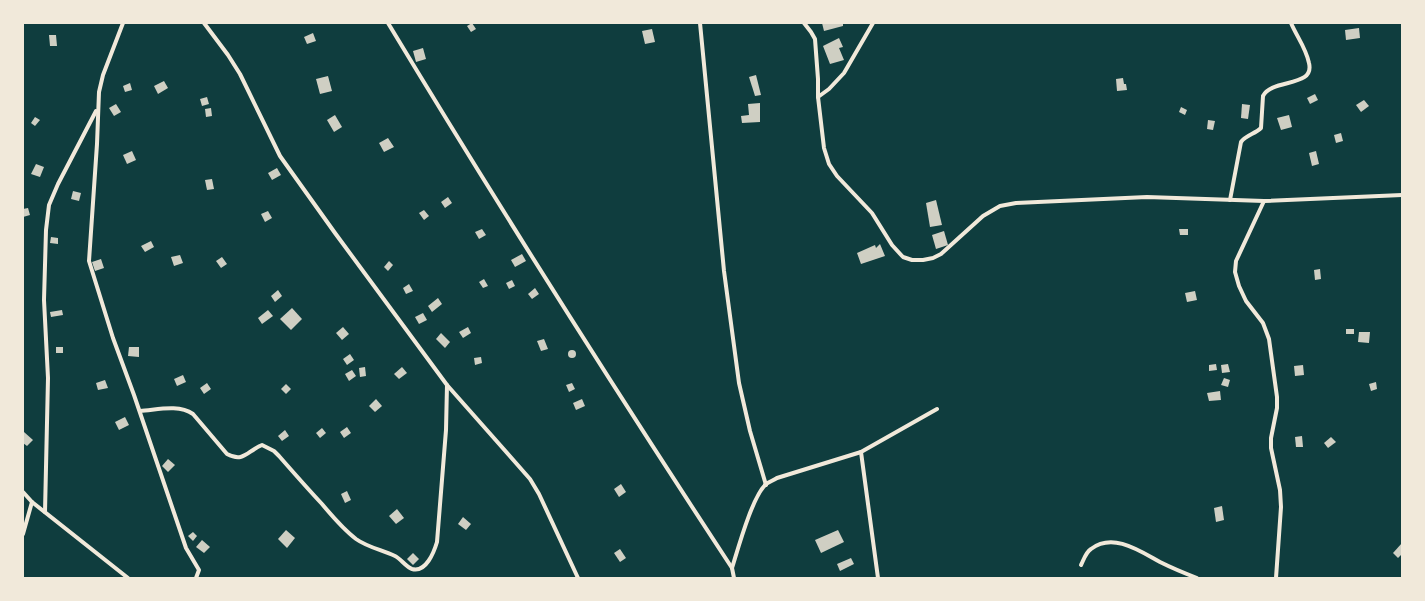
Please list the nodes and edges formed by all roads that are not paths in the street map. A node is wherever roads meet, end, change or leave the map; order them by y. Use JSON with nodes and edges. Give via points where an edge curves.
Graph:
{"nodes":[{"id":1,"x":123,"y":23,"type":"edge"},
{"id":2,"x":204,"y":23,"type":"edge"},
{"id":3,"x":388,"y":23,"type":"edge"},
{"id":4,"x":700,"y":23,"type":"edge"},
{"id":5,"x":804,"y":23,"type":"edge"},
{"id":6,"x":873,"y":23,"type":"edge"},
{"id":7,"x":1291,"y":23,"type":"edge"},
{"id":8,"x":818,"y":97,"type":"junction"},
{"id":9,"x":97,"y":109,"type":"junction"},
{"id":10,"x":1402,"y":195,"type":"edge"},
{"id":11,"x":1230,"y":200,"type":"junction"},
{"id":12,"x":1264,"y":201,"type":"junction"},
{"id":13,"x":447,"y":385,"type":"junction"},
{"id":14,"x":937,"y":409,"type":"dead end"},
{"id":15,"x":140,"y":411,"type":"junction"},
{"id":16,"x":861,"y":452,"type":"junction"},
{"id":17,"x":766,"y":484,"type":"junction"},
{"id":18,"x":23,"y":492,"type":"edge"},
{"id":19,"x":32,"y":502,"type":"junction"},
{"id":20,"x":45,"y":512,"type":"junction"},
{"id":21,"x":23,"y":534,"type":"edge"},
{"id":22,"x":1081,"y":564,"type":"dead end"},
{"id":23,"x":732,"y":568,"type":"junction"},
{"id":24,"x":128,"y":578,"type":"edge"},
{"id":25,"x":196,"y":578,"type":"edge"},
{"id":26,"x":578,"y":578,"type":"edge"},
{"id":27,"x":734,"y":578,"type":"edge"},
{"id":28,"x":878,"y":578,"type":"edge"},
{"id":29,"x":1197,"y":578,"type":"edge"},
{"id":30,"x":1276,"y":578,"type":"edge"}],
"edges":[{"from":1,"to":9,"type":"street","via":[[103,75]]},
{"from":2,"to":13,"type":"street","via":[[240,74],[280,156]]},
{"from":3,"to":23,"type":"street","via":[[468,155]]},
{"from":4,"to":17,"type":"street","via":[[724,271],[739,383],[750,432]]},
{"from":5,"to":8,"type":"street","via":[[814,39]]},
{"from":6,"to":8,"type":"street","via":[[844,73],[829,90]]},
{"from":7,"to":11,"type":"street","via":[[1304,47],[1310,71],[1304,79],[1279,85],[1263,96],[1261,128],[1241,142]]},
{"from":8,"to":11,"type":"street","via":[[824,148],[829,164],[872,213],[892,245],[903,257],[912,260],[933,258],[941,254],[987,213],[1000,206],[1016,203],[1147,197]]},
{"from":9,"to":15,"type":"street","via":[[89,261],[113,338]]},
{"from":9,"to":20,"type":"street","via":[[58,184],[48,211],[44,300],[48,378]]},
{"from":10,"to":12,"type":"street"},
{"from":11,"to":12,"type":"street"},
{"from":12,"to":30,"type":"street","via":[[1234,266],[1239,286],[1268,335],[1277,397],[1271,438],[1281,507]]},
{"from":13,"to":15,"type":"street","via":[[437,542],[429,561],[416,569],[356,539],[342,527],[279,456],[267,447],[262,445],[239,458],[234,458],[227,454],[187,410],[180,408]]},
{"from":13,"to":26,"type":"street","via":[[530,479]]},
{"from":14,"to":16,"type":"street"},
{"from":15,"to":25,"type":"street","via":[[186,548],[199,570]]},
{"from":16,"to":17,"type":"street","via":[[777,478]]},
{"from":16,"to":28,"type":"street"},
{"from":17,"to":23,"type":"street","via":[[743,531]]},
{"from":18,"to":19,"type":"street"},
{"from":19,"to":20,"type":"street"},
{"from":19,"to":21,"type":"street"},
{"from":20,"to":24,"type":"street"},
{"from":22,"to":29,"type":"street","via":[[1091,549],[1110,543],[1122,543]]},
{"from":23,"to":27,"type":"street"}]}
